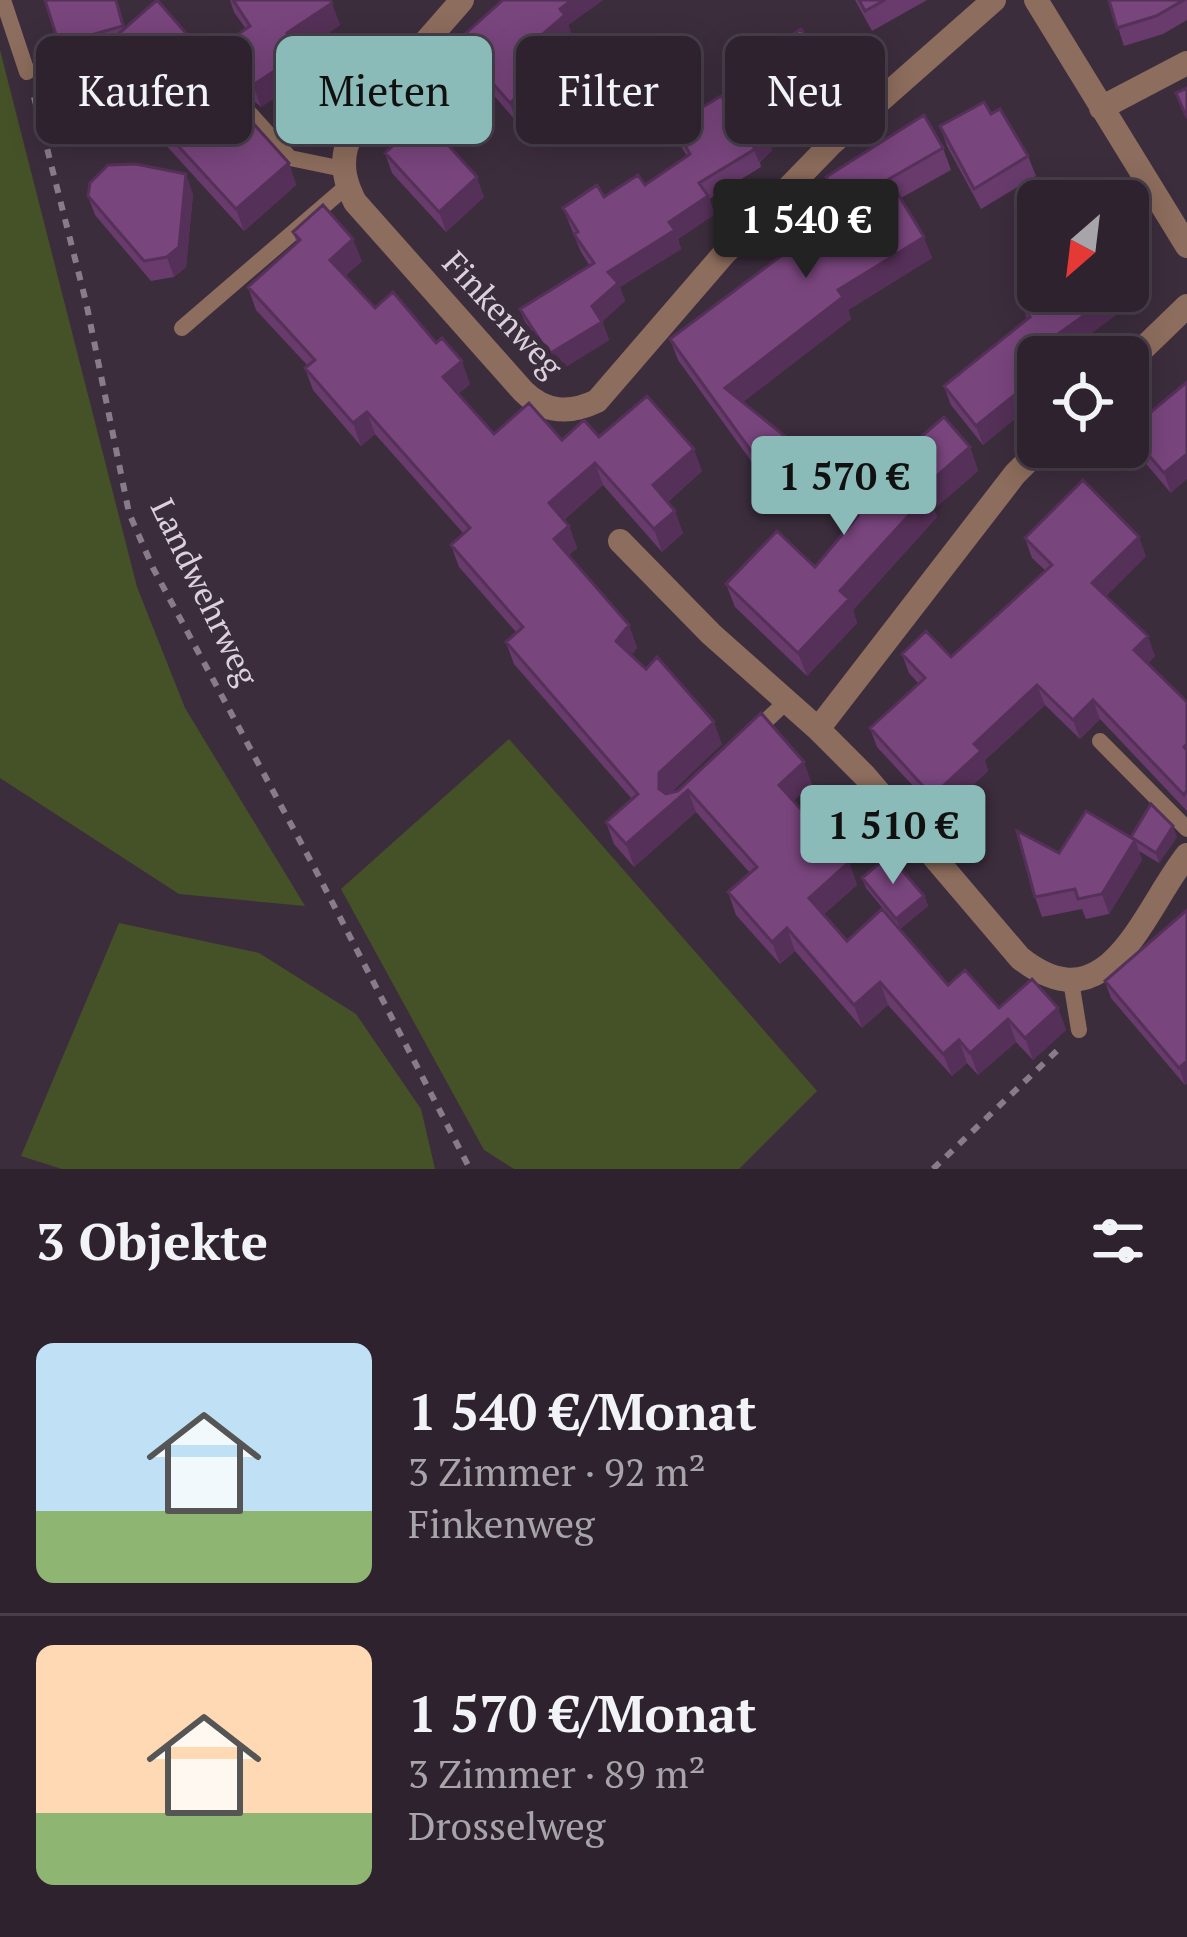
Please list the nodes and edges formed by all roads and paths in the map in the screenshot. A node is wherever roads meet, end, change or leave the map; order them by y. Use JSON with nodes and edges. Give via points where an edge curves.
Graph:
{"nodes":[{"id":1,"x":4,"y":0,"type":"edge"},
{"id":2,"x":462,"y":0,"type":"edge"},
{"id":3,"x":994,"y":0,"type":"edge"},
{"id":4,"x":1036,"y":0,"type":"edge"},
{"id":5,"x":1187,"y":63,"type":"edge"},
{"id":6,"x":27,"y":72,"type":"joint"},
{"id":7,"x":1101,"y":108,"type":"junction"},
{"id":8,"x":252,"y":116,"type":"edge"},
{"id":9,"x":345,"y":177,"type":"junction"},
{"id":10,"x":1187,"y":246,"type":"edge"},
{"id":11,"x":1187,"y":306,"type":"edge"},
{"id":12,"x":182,"y":328,"type":"dead end"},
{"id":13,"x":1149,"y":343,"type":"edge"},
{"id":14,"x":1021,"y":468,"type":"edge"},
{"id":15,"x":620,"y":541,"type":"dead end"},
{"id":16,"x":786,"y":702,"type":"junction"},
{"id":17,"x":818,"y":729,"type":"junction"},
{"id":18,"x":1100,"y":741,"type":"dead end"},
{"id":19,"x":739,"y":746,"type":"edge"},
{"id":20,"x":865,"y":776,"type":"junction"},
{"id":21,"x":1187,"y":830,"type":"edge"},
{"id":22,"x":795,"y":840,"type":"edge"},
{"id":23,"x":1187,"y":855,"type":"edge"},
{"id":24,"x":1071,"y":981,"type":"junction"},
{"id":25,"x":1079,"y":1030,"type":"joint"},
{"id":26,"x":472,"y":1168,"type":"edge"},
{"id":27,"x":933,"y":1169,"type":"edge"}],
"edges":[{"from":1,"to":6,"type":"lane"},
{"from":2,"to":9,"type":"street","via":[[351,132]]},
{"from":3,"to":9,"type":"street","name":"Finkenweg","via":[[832,143],[597,401],[575,412],[533,402],[355,202]]},
{"from":4,"to":7,"type":"street"},
{"from":5,"to":7,"type":"street"},
{"from":6,"to":26,"type":"path","name":"Landwehrweg","via":[[129,513]]},
{"from":7,"to":10,"type":"street"},
{"from":8,"to":9,"type":"lane","via":[[290,158]]},
{"from":9,"to":12,"type":"lane"},
{"from":11,"to":13,"type":"street"},
{"from":14,"to":17,"type":"street"},
{"from":15,"to":16,"type":"street"},
{"from":16,"to":17,"type":"street"},
{"from":16,"to":19,"type":"lane"},
{"from":17,"to":20,"type":"street"},
{"from":18,"to":21,"type":"lane"},
{"from":20,"to":22,"type":"path"},
{"from":20,"to":24,"type":"street","via":[[1020,958]]},
{"from":23,"to":24,"type":"street","via":[[1108,969]]},
{"from":24,"to":25,"type":"lane"},
{"from":25,"to":27,"type":"path"}]}
